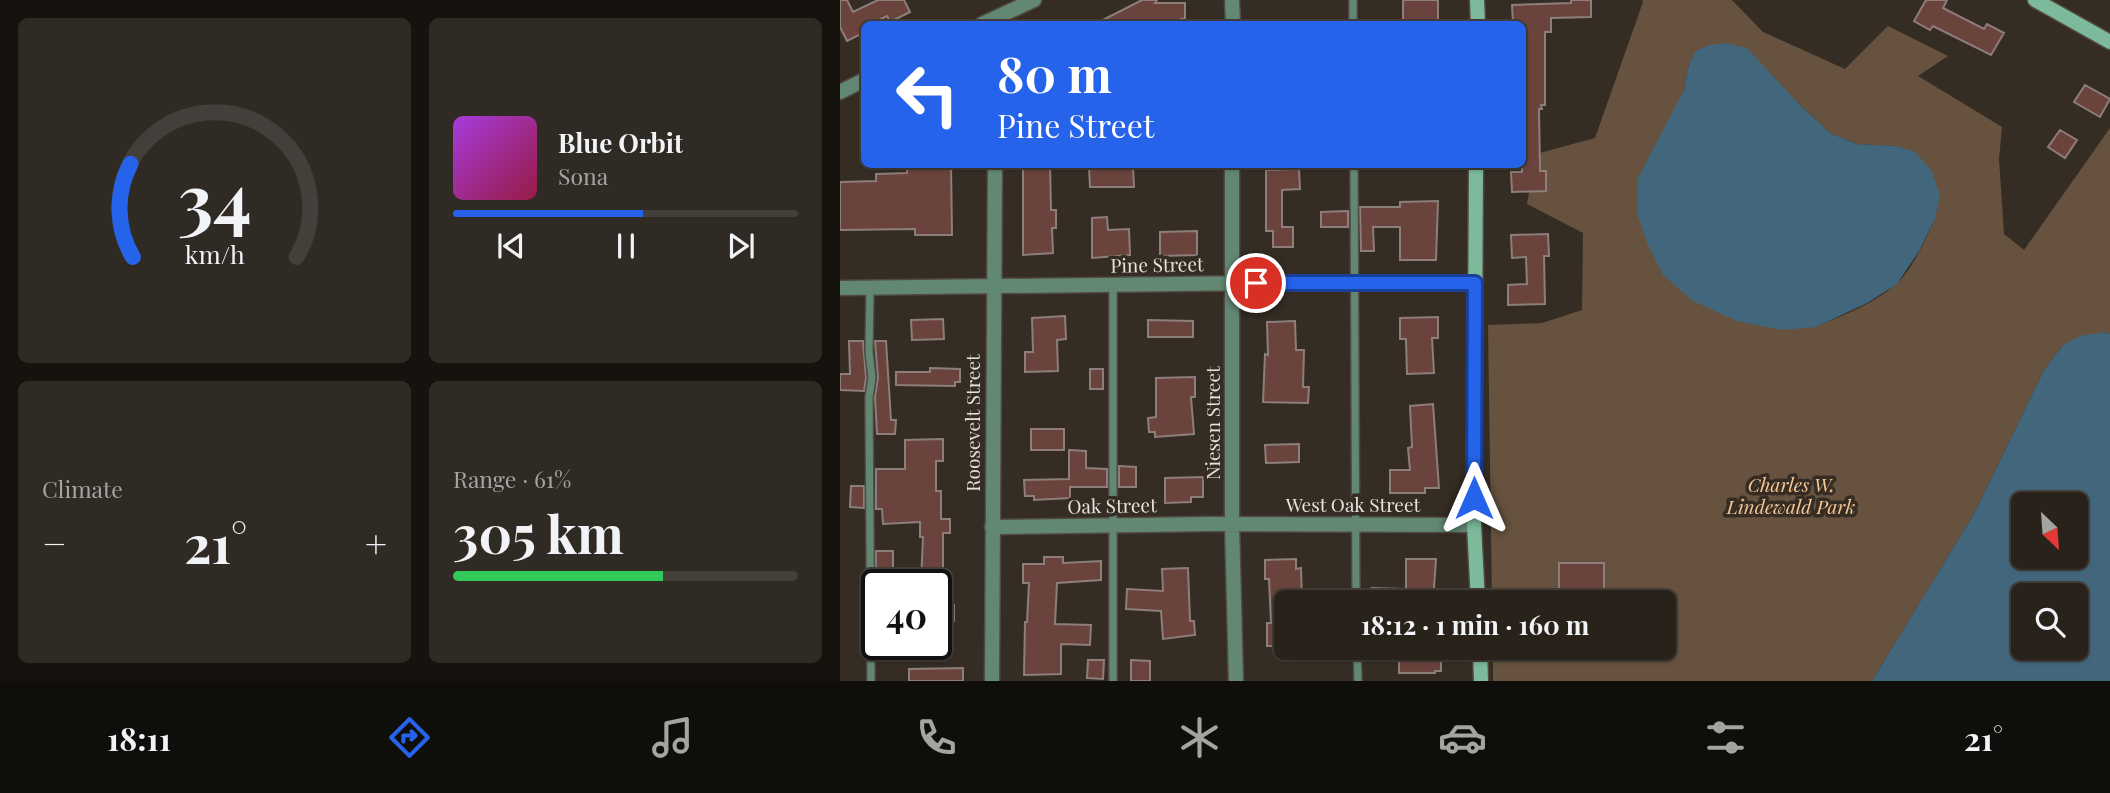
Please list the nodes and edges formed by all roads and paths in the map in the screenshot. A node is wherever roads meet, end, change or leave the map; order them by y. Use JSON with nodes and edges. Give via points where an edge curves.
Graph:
{"nodes":[{"id":1,"x":1034,"y":0,"type":"edge"},
{"id":2,"x":1232,"y":0,"type":"edge"},
{"id":3,"x":1353,"y":0,"type":"edge"},
{"id":4,"x":1477,"y":0,"type":"edge"},
{"id":5,"x":2035,"y":0,"type":"edge"},
{"id":6,"x":997,"y":21,"type":"edge"},
{"id":7,"x":1233,"y":21,"type":"edge"},
{"id":8,"x":1353,"y":21,"type":"edge"},
{"id":9,"x":1478,"y":21,"type":"edge"},
{"id":10,"x":2110,"y":42,"type":"edge"},
{"id":11,"x":861,"y":82,"type":"edge"},
{"id":12,"x":840,"y":92,"type":"edge"},
{"id":13,"x":995,"y":168,"type":"edge"},
{"id":14,"x":1232,"y":168,"type":"edge"},
{"id":15,"x":1354,"y":168,"type":"edge"},
{"id":16,"x":1476,"y":168,"type":"edge"},
{"id":17,"x":1356,"y":283,"type":"junction"},
{"id":18,"x":1475,"y":283,"type":"junction"},
{"id":19,"x":1232,"y":284,"type":"junction"},
{"id":20,"x":1113,"y":285,"type":"junction"},
{"id":21,"x":993,"y":286,"type":"junction"},
{"id":22,"x":870,"y":287,"type":"junction"},
{"id":23,"x":840,"y":288,"type":"edge"},
{"id":24,"x":1232,"y":524,"type":"junction"},
{"id":25,"x":1354,"y":524,"type":"junction"},
{"id":26,"x":1114,"y":525,"type":"junction"},
{"id":27,"x":1474,"y":525,"type":"junction"},
{"id":28,"x":992,"y":527,"type":"junction"},
{"id":29,"x":1356,"y":590,"type":"edge"},
{"id":30,"x":1477,"y":590,"type":"edge"},
{"id":31,"x":1357,"y":660,"type":"edge"},
{"id":32,"x":1480,"y":660,"type":"edge"},
{"id":33,"x":871,"y":681,"type":"edge"},
{"id":34,"x":992,"y":681,"type":"edge"},
{"id":35,"x":1113,"y":681,"type":"edge"},
{"id":36,"x":1236,"y":681,"type":"edge"},
{"id":37,"x":1357,"y":681,"type":"edge"},
{"id":38,"x":1481,"y":681,"type":"edge"}],
"edges":[{"from":1,"to":6,"type":"street"},
{"from":2,"to":7,"type":"street"},
{"from":3,"to":8,"type":"lane"},
{"from":4,"to":9,"type":"street"},
{"from":5,"to":10,"type":"street"},
{"from":11,"to":12,"type":"street"},
{"from":13,"to":21,"type":"street","name":"Roosevelt Street"},
{"from":14,"to":19,"type":"street","name":"Niesen Street"},
{"from":15,"to":17,"type":"lane"},
{"from":16,"to":18,"type":"street"},
{"from":17,"to":18,"type":"street","name":"Pine Street"},
{"from":17,"to":19,"type":"street","name":"Pine Street"},
{"from":17,"to":25,"type":"lane"},
{"from":18,"to":27,"type":"street"},
{"from":19,"to":20,"type":"street","name":"Pine Street"},
{"from":19,"to":24,"type":"street","name":"Niesen Street"},
{"from":20,"to":21,"type":"street","name":"Pine Street"},
{"from":20,"to":26,"type":"lane"},
{"from":21,"to":22,"type":"street","name":"Pine Street"},
{"from":21,"to":28,"type":"street","name":"Roosevelt Street"},
{"from":22,"to":23,"type":"street","name":"Pine Street"},
{"from":22,"to":33,"type":"lane"},
{"from":24,"to":25,"type":"street","name":"West Oak Street"},
{"from":24,"to":26,"type":"street","name":"Oak Street"},
{"from":24,"to":36,"type":"street","name":"Niesen Street"},
{"from":25,"to":27,"type":"street","name":"West Oak Street"},
{"from":25,"to":29,"type":"lane"},
{"from":26,"to":28,"type":"street","name":"Oak Street"},
{"from":26,"to":35,"type":"lane"},
{"from":27,"to":30,"type":"street"},
{"from":28,"to":34,"type":"street","name":"Roosevelt Street"},
{"from":31,"to":37,"type":"lane"},
{"from":32,"to":38,"type":"street"}]}
